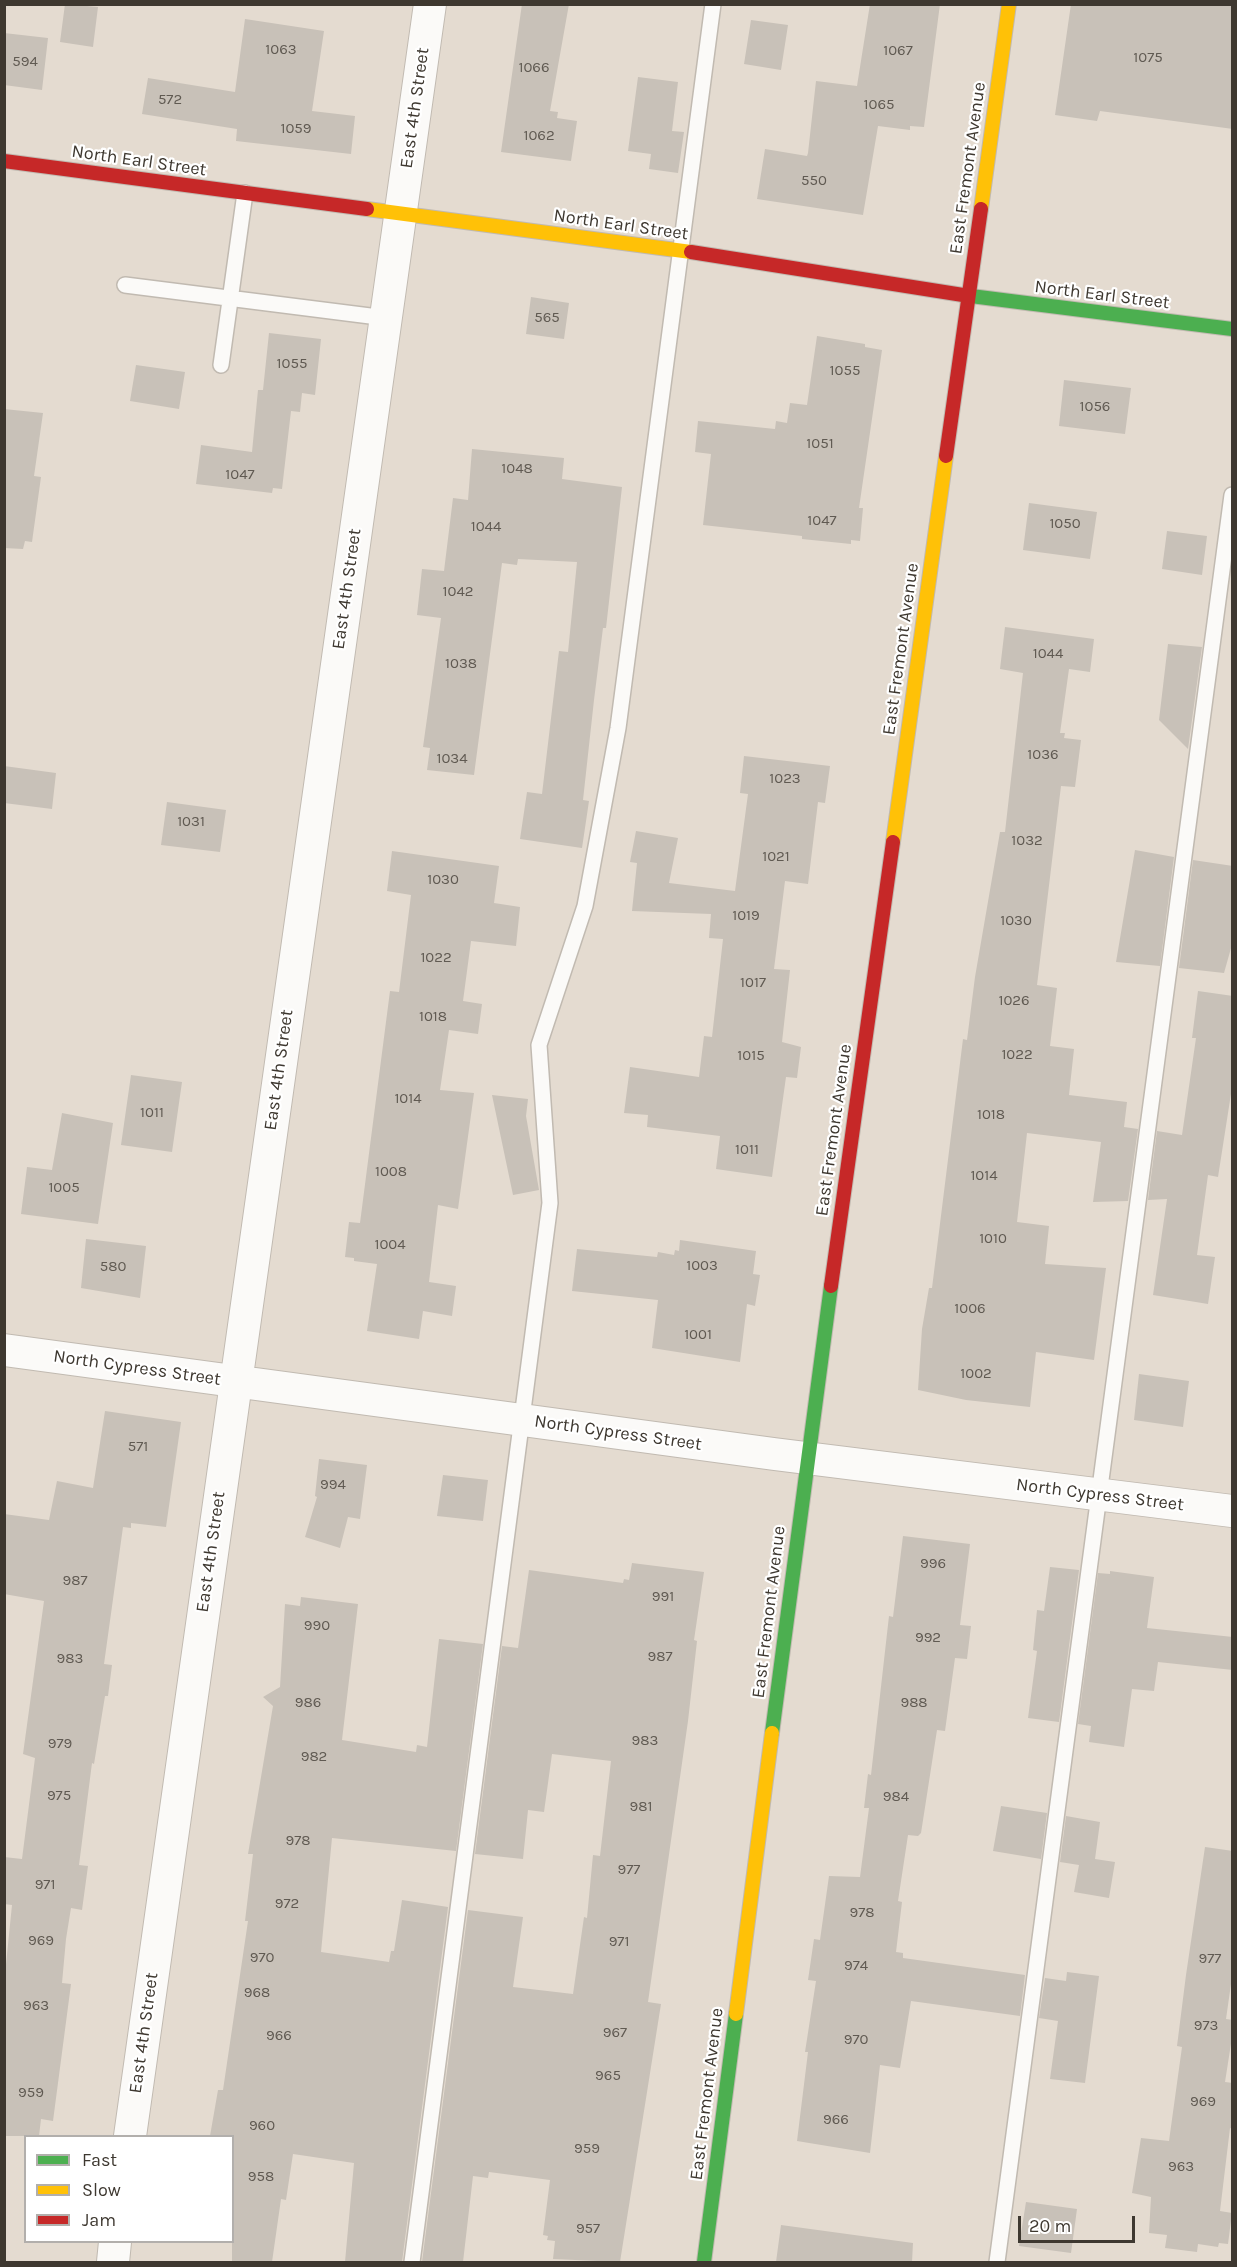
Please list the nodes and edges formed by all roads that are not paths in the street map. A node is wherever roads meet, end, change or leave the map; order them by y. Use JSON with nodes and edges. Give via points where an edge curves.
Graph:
{"nodes":[{"id":1,"x":430,"y":4,"type":"edge"},
{"id":2,"x":713,"y":4,"type":"edge"},
{"id":3,"x":1009,"y":4,"type":"edge"},
{"id":4,"x":4,"y":161,"type":"edge"},
{"id":5,"x":244,"y":193,"type":"junction"},
{"id":6,"x":400,"y":214,"type":"junction"},
{"id":7,"x":679,"y":250,"type":"junction"},
{"id":8,"x":124,"y":285,"type":"dead end"},
{"id":9,"x":968,"y":296,"type":"junction"},
{"id":10,"x":230,"y":297,"type":"junction"},
{"id":11,"x":386,"y":318,"type":"junction"},
{"id":12,"x":1233,"y":329,"type":"edge"},
{"id":13,"x":221,"y":365,"type":"dead end"},
{"id":14,"x":1233,"y":495,"type":"edge"},
{"id":15,"x":4,"y":1350,"type":"edge"},
{"id":16,"x":235,"y":1381,"type":"junction"},
{"id":17,"x":522,"y":1420,"type":"junction"},
{"id":18,"x":807,"y":1458,"type":"junction"},
{"id":19,"x":1100,"y":1495,"type":"junction"},
{"id":20,"x":1233,"y":1512,"type":"edge"},
{"id":21,"x":130,"y":2135,"type":"edge"},
{"id":22,"x":116,"y":2243,"type":"edge"},
{"id":23,"x":113,"y":2262,"type":"edge"},
{"id":24,"x":411,"y":2262,"type":"edge"},
{"id":25,"x":704,"y":2262,"type":"edge"},
{"id":26,"x":997,"y":2262,"type":"edge"}],
"edges":[{"from":1,"to":6,"type":"street","name":"East 4th Street"},
{"from":2,"to":7,"type":"lane"},
{"from":3,"to":9,"type":"street","name":"East Fremont Avenue"},
{"from":4,"to":5,"type":"street","name":"North Earl Street"},
{"from":5,"to":6,"type":"street","name":"North Earl Street"},
{"from":5,"to":10,"type":"lane"},
{"from":6,"to":7,"type":"street","name":"North Earl Street"},
{"from":6,"to":11,"type":"street","name":"East 4th Street"},
{"from":7,"to":9,"type":"street","name":"North Earl Street"},
{"from":7,"to":17,"type":"lane","via":[[618,728],[585,906],[539,1045],[550,1203]]},
{"from":8,"to":10,"type":"lane"},
{"from":9,"to":12,"type":"street","name":"North Earl Street"},
{"from":9,"to":18,"type":"street","name":"East Fremont Avenue"},
{"from":10,"to":11,"type":"lane"},
{"from":10,"to":13,"type":"lane"},
{"from":11,"to":16,"type":"street","name":"East 4th Street"},
{"from":14,"to":19,"type":"lane"},
{"from":15,"to":16,"type":"street","name":"North Cypress Street"},
{"from":16,"to":17,"type":"street","name":"North Cypress Street"},
{"from":16,"to":21,"type":"street","name":"East 4th Street"},
{"from":17,"to":18,"type":"street","name":"North Cypress Street"},
{"from":17,"to":24,"type":"lane"},
{"from":18,"to":19,"type":"street","name":"North Cypress Street"},
{"from":18,"to":25,"type":"street","name":"East Fremont Avenue"},
{"from":19,"to":20,"type":"street","name":"North Cypress Street"},
{"from":19,"to":26,"type":"lane"},
{"from":22,"to":23,"type":"street"}]}
